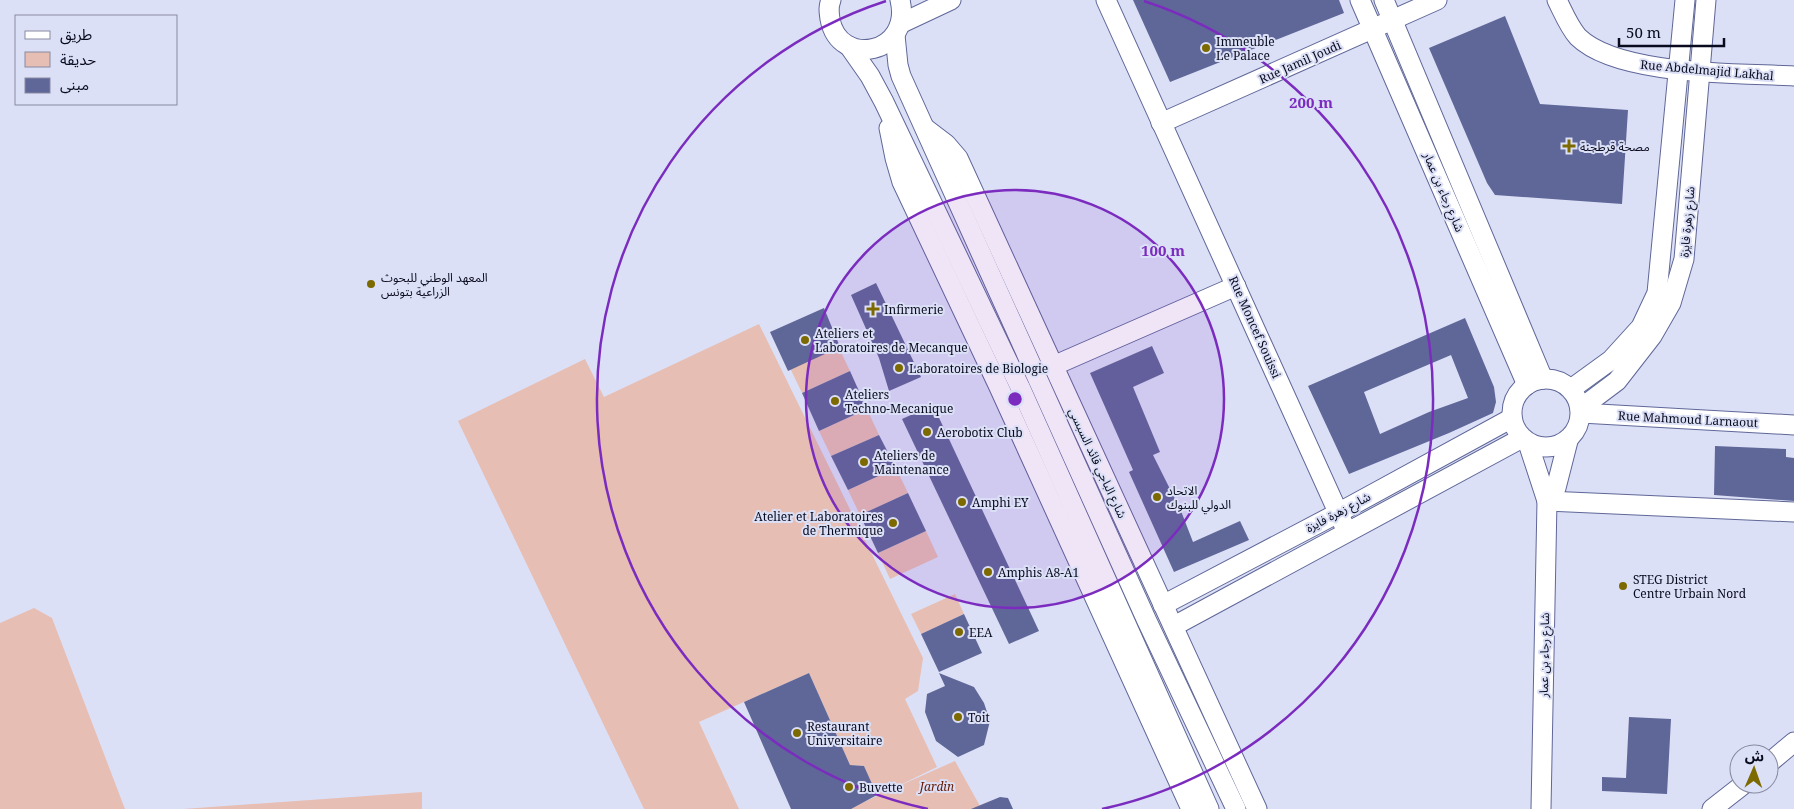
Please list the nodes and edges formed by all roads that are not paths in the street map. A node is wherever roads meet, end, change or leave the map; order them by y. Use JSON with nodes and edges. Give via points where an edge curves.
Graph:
{"nodes":[{"id":1,"x":900,"y":0,"type":"edge"},
{"id":2,"x":951,"y":0,"type":"edge"},
{"id":3,"x":1106,"y":0,"type":"edge"},
{"id":4,"x":1360,"y":0,"type":"edge"},
{"id":5,"x":1384,"y":0,"type":"edge"},
{"id":6,"x":1437,"y":0,"type":"edge"},
{"id":7,"x":1557,"y":0,"type":"edge"},
{"id":8,"x":1685,"y":0,"type":"edge"},
{"id":9,"x":1706,"y":0,"type":"edge"},
{"id":10,"x":829,"y":3,"type":"edge"},
{"id":11,"x":1393,"y":20,"type":"junction"},
{"id":12,"x":898,"y":29,"type":"junction"},
{"id":13,"x":1374,"y":29,"type":"junction"},
{"id":14,"x":849,"y":46,"type":"junction"},
{"id":15,"x":1679,"y":70,"type":"junction"},
{"id":16,"x":1700,"y":71,"type":"junction"},
{"id":17,"x":1794,"y":76,"type":"edge"},
{"id":18,"x":884,"y":102,"type":"junction"},
{"id":19,"x":1161,"y":123,"type":"junction"},
{"id":20,"x":924,"y":127,"type":"junction"},
{"id":21,"x":1236,"y":286,"type":"junction"},
{"id":22,"x":1053,"y":366,"type":"junction"},
{"id":23,"x":1535,"y":382,"type":"junction"},
{"id":24,"x":1571,"y":389,"type":"junction"},
{"id":25,"x":1581,"y":411,"type":"junction"},
{"id":26,"x":1512,"y":418,"type":"junction"},
{"id":27,"x":1794,"y":426,"type":"edge"},
{"id":28,"x":1525,"y":440,"type":"junction"},
{"id":29,"x":1568,"y":441,"type":"junction"},
{"id":30,"x":1547,"y":502,"type":"junction"},
{"id":31,"x":1794,"y":512,"type":"edge"},
{"id":32,"x":1338,"y":513,"type":"junction"},
{"id":33,"x":1347,"y":532,"type":"junction"},
{"id":34,"x":1163,"y":604,"type":"junction"},
{"id":35,"x":1174,"y":626,"type":"junction"},
{"id":36,"x":1794,"y":742,"type":"edge"},
{"id":37,"x":1779,"y":755,"type":"edge"},
{"id":38,"x":1731,"y":794,"type":"edge"},
{"id":39,"x":1191,"y":809,"type":"edge"},
{"id":40,"x":1209,"y":809,"type":"edge"},
{"id":41,"x":1236,"y":809,"type":"edge"},
{"id":42,"x":1257,"y":809,"type":"edge"},
{"id":43,"x":1541,"y":809,"type":"edge"},
{"id":44,"x":1712,"y":809,"type":"edge"}],
"edges":[{"from":1,"to":12,"type":"street","via":[[903,11]]},
{"from":2,"to":12,"type":"street"},
{"from":3,"to":19,"type":"street","name":"Rue Moncef Souissi"},
{"from":4,"to":13,"type":"street","name":"شارع رجاء بن عمار"},
{"from":5,"to":11,"type":"street","name":"شارع رجاء بن عمار"},
{"from":6,"to":11,"type":"street","name":"Rue Jamil Joudi"},
{"from":7,"to":15,"type":"street","name":"Rue Abdelmajid Lakhal","via":[[1578,36],[1592,48],[1632,63]]},
{"from":8,"to":15,"type":"street","name":"شارع زهرة فايزة"},
{"from":9,"to":16,"type":"street","name":"شارع زهرة فايزة"},
{"from":10,"to":14,"type":"street","via":[[832,28]]},
{"from":11,"to":13,"type":"street","name":"Rue Jamil Joudi"},
{"from":11,"to":23,"type":"street","name":"شارع رجاء بن عمار"},
{"from":12,"to":14,"type":"street","via":[[886,44],[874,49],[861,50]]},
{"from":12,"to":20,"type":"street","via":[[898,65]]},
{"from":13,"to":19,"type":"street","name":"Rue Jamil Joudi"},
{"from":13,"to":23,"type":"street","name":"شارع رجاء بن عمار"},
{"from":14,"to":18,"type":"street"},
{"from":15,"to":16,"type":"street","name":"Rue Abdelmajid Lakhal"},
{"from":15,"to":24,"type":"street","name":"شارع زهرة فايزة","via":[[1657,294],[1641,327],[1617,354]]},
{"from":16,"to":17,"type":"street","name":"Rue Abdelmajid Lakhal"},
{"from":16,"to":25,"type":"street","name":"شارع زهرة فايزة","via":[[1684,259],[1671,302],[1652,336],[1617,381]]},
{"from":18,"to":39,"type":"street","via":[[902,182]]},
{"from":18,"to":40,"type":"street","via":[[1020,387]]},
{"from":19,"to":21,"type":"street","name":"Rue Moncef Souissi"},
{"from":20,"to":22,"type":"street","name":"شارع الباجي قائد السبسي","via":[[958,158]]},
{"from":20,"to":41,"type":"street","via":[[1143,612]]},
{"from":21,"to":22,"type":"street"},
{"from":21,"to":32,"type":"street","name":"Rue Moncef Souissi"},
{"from":22,"to":34,"type":"street","name":"شارع الباجي قائد السبسي"},
{"from":23,"to":24,"type":"street","via":[[1558,381]]},
{"from":23,"to":26,"type":"street","via":[[1518,394],[1512,405]]},
{"from":24,"to":25,"type":"street"},
{"from":25,"to":27,"type":"street","name":"Rue Mahmoud Larnaout"},
{"from":25,"to":29,"type":"street","via":[[1580,424]]},
{"from":26,"to":28,"type":"street","via":[[1515,428]]},
{"from":26,"to":32,"type":"street","name":"شارع زهرة فايزة"},
{"from":28,"to":29,"type":"street","via":[[1541,448],[1555,447]]},
{"from":28,"to":30,"type":"street","name":"شارع رجاء بن عمار"},
{"from":28,"to":33,"type":"street","name":"شارع زهرة فايزة"},
{"from":29,"to":30,"type":"street","name":"شارع رجاء بن عمار","via":[[1556,488]]},
{"from":30,"to":31,"type":"street"},
{"from":30,"to":43,"type":"street","name":"شارع رجاء بن عمار"},
{"from":32,"to":33,"type":"street","name":"Rue Moncef Souissi"},
{"from":32,"to":34,"type":"street","name":"شارع زهرة فايزة"},
{"from":33,"to":35,"type":"street","name":"شارع زهرة فايزة"},
{"from":34,"to":35,"type":"street","name":"شارع الباجي قائد السبسي"},
{"from":35,"to":42,"type":"street","name":"شارع الباجي قائد السبسي"},
{"from":36,"to":37,"type":"street"},
{"from":38,"to":44,"type":"street"}]}
